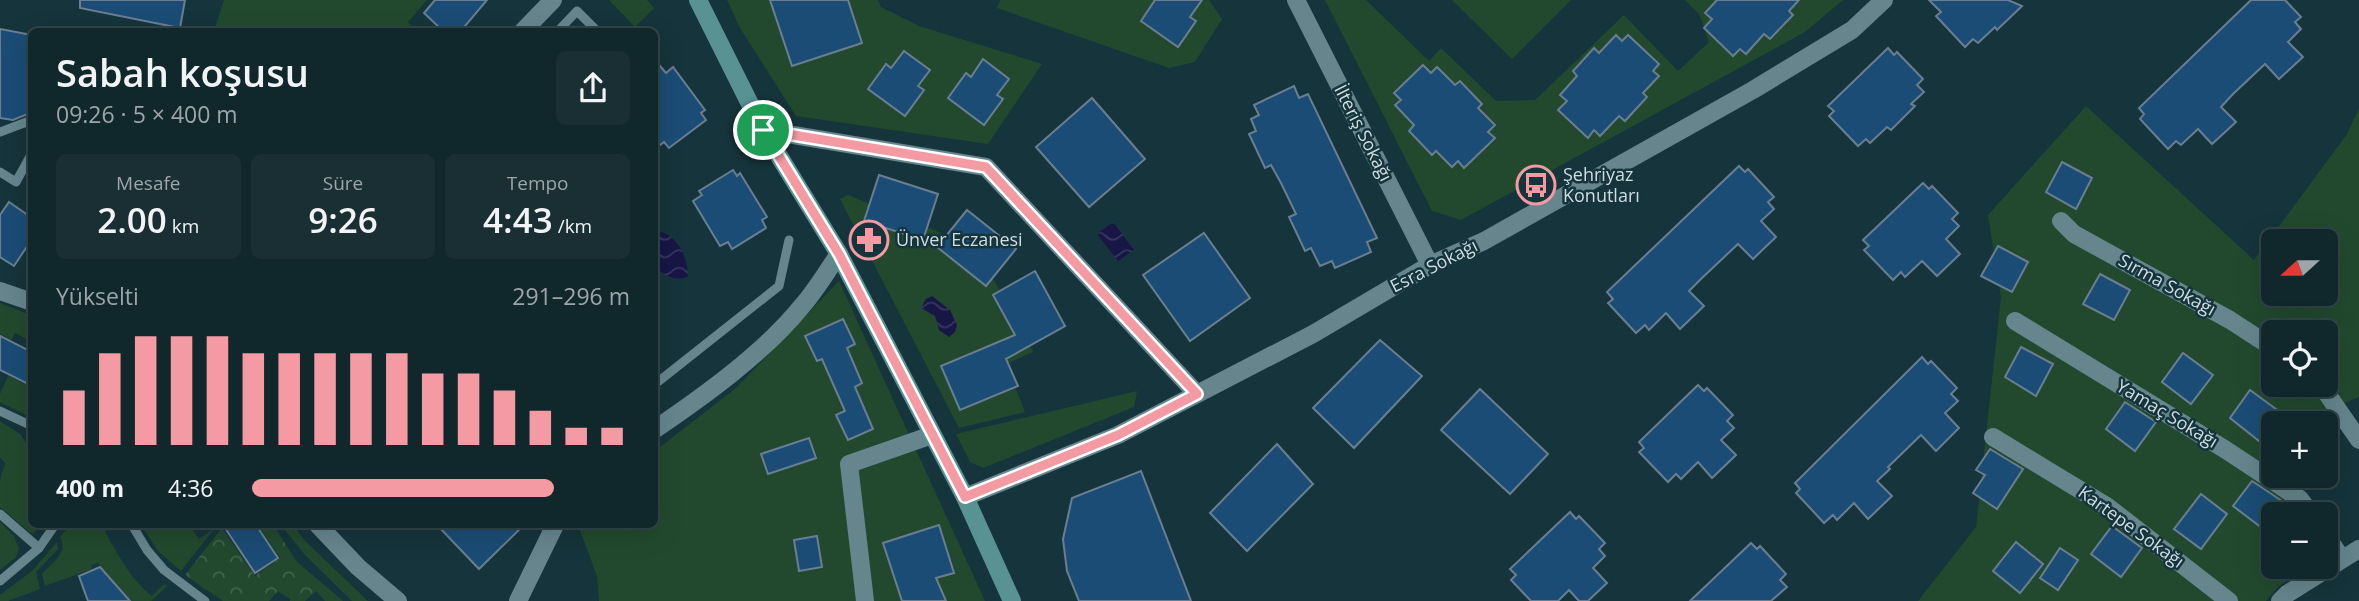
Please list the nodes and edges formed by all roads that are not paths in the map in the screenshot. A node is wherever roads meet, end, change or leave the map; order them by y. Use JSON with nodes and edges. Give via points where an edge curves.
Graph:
{"nodes":[{"id":1,"x":698,"y":0,"type":"edge"},
{"id":2,"x":1296,"y":0,"type":"edge"},
{"id":3,"x":1884,"y":0,"type":"edge"},
{"id":4,"x":548,"y":2,"type":"edge"},
{"id":5,"x":525,"y":28,"type":"edge"},
{"id":6,"x":561,"y":28,"type":"edge"},
{"id":7,"x":594,"y":28,"type":"edge"},
{"id":8,"x":28,"y":122,"type":"edge"},
{"id":9,"x":763,"y":130,"type":"junction"},
{"id":10,"x":0,"y":132,"type":"edge"},
{"id":11,"x":28,"y":160,"type":"edge"},
{"id":12,"x":0,"y":172,"type":"edge"},
{"id":13,"x":2061,"y":221,"type":"dead end"},
{"id":14,"x":789,"y":240,"type":"dead end"},
{"id":15,"x":839,"y":254,"type":"junction"},
{"id":16,"x":1430,"y":265,"type":"junction"},
{"id":17,"x":0,"y":291,"type":"edge"},
{"id":18,"x":28,"y":301,"type":"edge"},
{"id":19,"x":2015,"y":321,"type":"dead end"},
{"id":20,"x":2261,"y":340,"type":"edge"},
{"id":21,"x":658,"y":381,"type":"edge"},
{"id":22,"x":1197,"y":394,"type":"junction"},
{"id":23,"x":2329,"y":397,"type":"edge"},
{"id":24,"x":0,"y":411,"type":"edge"},
{"id":25,"x":22,"y":421,"type":"junction"},
{"id":26,"x":28,"y":424,"type":"edge"},
{"id":27,"x":658,"y":427,"type":"edge"},
{"id":28,"x":28,"y":431,"type":"edge"},
{"id":29,"x":932,"y":435,"type":"junction"},
{"id":30,"x":1993,"y":437,"type":"dead end"},
{"id":31,"x":2359,"y":440,"type":"edge"},
{"id":32,"x":965,"y":497,"type":"junction"},
{"id":33,"x":2302,"y":502,"type":"edge"},
{"id":34,"x":0,"y":514,"type":"edge"},
{"id":35,"x":53,"y":528,"type":"edge"},
{"id":36,"x":134,"y":528,"type":"edge"},
{"id":37,"x":321,"y":528,"type":"edge"},
{"id":38,"x":554,"y":528,"type":"edge"},
{"id":39,"x":39,"y":548,"type":"junction"},
{"id":40,"x":2359,"y":548,"type":"edge"},
{"id":41,"x":2338,"y":553,"type":"edge"},
{"id":42,"x":2342,"y":559,"type":"junction"},
{"id":43,"x":0,"y":581,"type":"edge"},
{"id":44,"x":205,"y":601,"type":"edge"},
{"id":45,"x":398,"y":601,"type":"edge"},
{"id":46,"x":519,"y":601,"type":"edge"},
{"id":47,"x":865,"y":601,"type":"edge"},
{"id":48,"x":1012,"y":601,"type":"edge"},
{"id":49,"x":2229,"y":601,"type":"edge"},
{"id":50,"x":2280,"y":601,"type":"edge"}],
"edges":[{"from":1,"to":9,"type":"street"},
{"from":2,"to":16,"type":"street","name":"İlteriş Sokağı"},
{"from":3,"to":16,"type":"street","name":"Esra Sokağı","via":[[1852,30],[1752,90],[1484,241]]},
{"from":4,"to":5,"type":"street"},
{"from":6,"to":7,"type":"lane","via":[[577,11]]},
{"from":8,"to":10,"type":"lane"},
{"from":9,"to":15,"type":"street"},
{"from":9,"to":22,"type":"street","via":[[986,167]]},
{"from":11,"to":12,"type":"lane","via":[[16,182]]},
{"from":13,"to":20,"type":"street","name":"Sırma Sokağı","via":[[2074,233]]},
{"from":14,"to":21,"type":"lane","via":[[779,286]]},
{"from":15,"to":27,"type":"street","via":[[779,332]]},
{"from":15,"to":29,"type":"street"},
{"from":16,"to":22,"type":"street","name":"Esra Sokağı","via":[[1313,334]]},
{"from":17,"to":18,"type":"street"},
{"from":19,"to":33,"type":"street","name":"Yamaç Sokağı"},
{"from":22,"to":32,"type":"street","name":"Esra Sokağı","via":[[1118,435]]},
{"from":23,"to":31,"type":"street"},
{"from":24,"to":25,"type":"lane"},
{"from":25,"to":26,"type":"lane"},
{"from":25,"to":28,"type":"lane"},
{"from":29,"to":32,"type":"street"},
{"from":29,"to":47,"type":"street","via":[[849,464]]},
{"from":30,"to":49,"type":"street","name":"Kartepe Sokağı","via":[[2108,507]]},
{"from":32,"to":48,"type":"street"},
{"from":34,"to":39,"type":"lane"},
{"from":35,"to":39,"type":"lane"},
{"from":36,"to":44,"type":"lane","via":[[164,570]]},
{"from":37,"to":45,"type":"street"},
{"from":38,"to":46,"type":"street"},
{"from":39,"to":43,"type":"lane"},
{"from":40,"to":42,"type":"street"},
{"from":41,"to":42,"type":"street"},
{"from":42,"to":50,"type":"street"}]}
